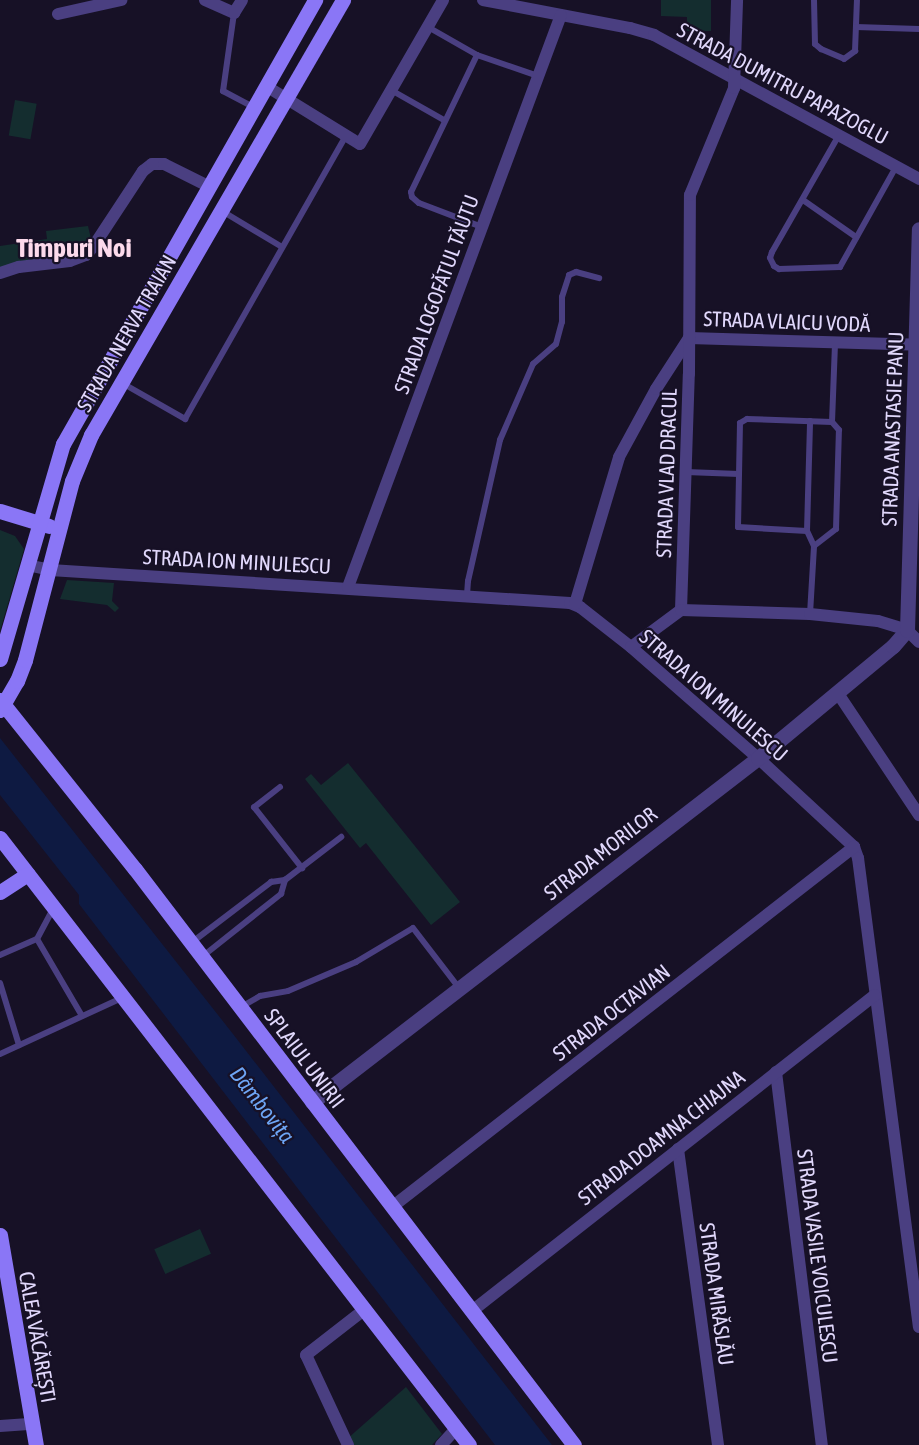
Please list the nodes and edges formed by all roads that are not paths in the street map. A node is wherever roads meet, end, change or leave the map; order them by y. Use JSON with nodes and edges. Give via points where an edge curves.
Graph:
{"nodes":[{"id":1,"x":121,"y":0,"type":"edge"},
{"id":2,"x":205,"y":0,"type":"edge"},
{"id":3,"x":242,"y":0,"type":"edge"},
{"id":4,"x":315,"y":0,"type":"edge"},
{"id":5,"x":343,"y":0,"type":"edge"},
{"id":6,"x":443,"y":0,"type":"edge"},
{"id":7,"x":483,"y":0,"type":"edge"},
{"id":8,"x":737,"y":0,"type":"edge"},
{"id":9,"x":814,"y":0,"type":"edge"},
{"id":10,"x":856,"y":0,"type":"edge"},
{"id":11,"x":234,"y":13,"type":"junction"},
{"id":12,"x":58,"y":14,"type":"dead end"},
{"id":13,"x":561,"y":15,"type":"junction"},
{"id":14,"x":428,"y":27,"type":"junction"},
{"id":15,"x":856,"y":27,"type":"junction"},
{"id":16,"x":919,"y":29,"type":"edge"},
{"id":17,"x":477,"y":55,"type":"junction"},
{"id":18,"x":538,"y":76,"type":"junction"},
{"id":19,"x":735,"y":79,"type":"junction"},
{"id":20,"x":266,"y":86,"type":"junction"},
{"id":21,"x":391,"y":90,"type":"junction"},
{"id":22,"x":286,"y":98,"type":"junction"},
{"id":23,"x":253,"y":107,"type":"junction"},
{"id":24,"x":444,"y":120,"type":"junction"},
{"id":25,"x":839,"y":135,"type":"junction"},
{"id":26,"x":346,"y":136,"type":"junction"},
{"id":27,"x":897,"y":166,"type":"junction"},
{"id":28,"x":919,"y":179,"type":"edge"},
{"id":29,"x":208,"y":186,"type":"junction"},
{"id":30,"x":803,"y":200,"type":"junction"},
{"id":31,"x":222,"y":212,"type":"junction"},
{"id":32,"x":482,"y":227,"type":"junction"},
{"id":33,"x":919,"y":229,"type":"edge"},
{"id":34,"x":856,"y":237,"type":"junction"},
{"id":35,"x":282,"y":247,"type":"junction"},
{"id":36,"x":0,"y":273,"type":"edge"},
{"id":37,"x":599,"y":278,"type":"dead end"},
{"id":38,"x":689,"y":338,"type":"junction"},
{"id":39,"x":835,"y":343,"type":"junction"},
{"id":40,"x":917,"y":345,"type":"edge"},
{"id":41,"x":122,"y":382,"type":"junction"},
{"id":42,"x":810,"y":421,"type":"junction"},
{"id":43,"x":832,"y":422,"type":"junction"},
{"id":44,"x":915,"y":471,"type":"edge"},
{"id":45,"x":686,"y":472,"type":"junction"},
{"id":46,"x":739,"y":474,"type":"junction"},
{"id":47,"x":0,"y":511,"type":"edge"},
{"id":48,"x":39,"y":523,"type":"junction"},
{"id":49,"x":60,"y":530,"type":"junction"},
{"id":50,"x":807,"y":531,"type":"junction"},
{"id":51,"x":814,"y":546,"type":"junction"},
{"id":52,"x":27,"y":566,"type":"junction"},
{"id":53,"x":50,"y":570,"type":"junction"},
{"id":54,"x":348,"y":588,"type":"junction"},
{"id":55,"x":467,"y":595,"type":"junction"},
{"id":56,"x":575,"y":604,"type":"junction"},
{"id":57,"x":681,"y":609,"type":"junction"},
{"id":58,"x":810,"y":614,"type":"junction"},
{"id":59,"x":907,"y":630,"type":"junction"},
{"id":60,"x":919,"y":642,"type":"edge"},
{"id":61,"x":631,"y":647,"type":"junction"},
{"id":62,"x":0,"y":659,"type":"edge"},
{"id":63,"x":837,"y":692,"type":"junction"},
{"id":64,"x":1,"y":704,"type":"edge"},
{"id":65,"x":758,"y":758,"type":"junction"},
{"id":66,"x":280,"y":787,"type":"dead end"},
{"id":67,"x":919,"y":815,"type":"edge"},
{"id":68,"x":341,"y":837,"type":"dead end"},
{"id":69,"x":0,"y":838,"type":"edge"},
{"id":70,"x":854,"y":847,"type":"junction"},
{"id":71,"x":302,"y":868,"type":"junction"},
{"id":72,"x":28,"y":874,"type":"junction"},
{"id":73,"x":285,"y":880,"type":"junction"},
{"id":74,"x":0,"y":892,"type":"edge"},
{"id":75,"x":54,"y":908,"type":"junction"},
{"id":76,"x":37,"y":939,"type":"junction"},
{"id":77,"x":191,"y":943,"type":"junction"},
{"id":78,"x":0,"y":955,"type":"edge"},
{"id":79,"x":202,"y":957,"type":"junction"},
{"id":80,"x":0,"y":983,"type":"edge"},
{"id":81,"x":459,"y":988,"type":"junction"},
{"id":82,"x":875,"y":995,"type":"junction"},
{"id":83,"x":122,"y":998,"type":"junction"},
{"id":84,"x":241,"y":1008,"type":"junction"},
{"id":85,"x":82,"y":1016,"type":"junction"},
{"id":86,"x":19,"y":1045,"type":"junction"},
{"id":87,"x":0,"y":1054,"type":"edge"},
{"id":88,"x":776,"y":1072,"type":"junction"},
{"id":89,"x":312,"y":1102,"type":"junction"},
{"id":90,"x":678,"y":1149,"type":"junction"},
{"id":91,"x":392,"y":1207,"type":"junction"},
{"id":92,"x":0,"y":1235,"type":"edge"},
{"id":93,"x":365,"y":1309,"type":"junction"},
{"id":94,"x":472,"y":1311,"type":"junction"},
{"id":95,"x":919,"y":1327,"type":"edge"},
{"id":96,"x":32,"y":1424,"type":"junction"},
{"id":97,"x":0,"y":1426,"type":"edge"},
{"id":98,"x":456,"y":1429,"type":"junction"},
{"id":99,"x":36,"y":1445,"type":"edge"},
{"id":100,"x":348,"y":1445,"type":"edge"},
{"id":101,"x":441,"y":1445,"type":"edge"},
{"id":102,"x":469,"y":1445,"type":"edge"},
{"id":103,"x":574,"y":1445,"type":"edge"},
{"id":104,"x":583,"y":1445,"type":"edge"},
{"id":105,"x":718,"y":1445,"type":"edge"},
{"id":106,"x":822,"y":1445,"type":"edge"}],
"edges":[{"from":1,"to":12,"type":"street"},
{"from":2,"to":11,"type":"street"},
{"from":3,"to":11,"type":"street"},
{"from":4,"to":20,"type":"main road","name":"STRADA NERVA TRAIAN"},
{"from":5,"to":22,"type":"main road","name":"STRADA NERVA TRAIAN"},
{"from":6,"to":14,"type":"street"},
{"from":7,"to":13,"type":"street","name":"STRADA DUMITRU PAPAZOGLU"},
{"from":8,"to":19,"type":"street","name":"STRADA VLAD DRACUL"},
{"from":9,"to":15,"type":"lane","via":[[814,40],[821,49],[841,58],[851,57]]},
{"from":10,"to":15,"type":"lane"},
{"from":11,"to":23,"type":"lane","via":[[223,91]]},
{"from":13,"to":18,"type":"street","name":"STRADA LOGOFĂTUL TĂUTU"},
{"from":13,"to":19,"type":"street","name":"STRADA DUMITRU PAPAZOGLU","via":[[654,35]]},
{"from":14,"to":17,"type":"lane"},
{"from":14,"to":21,"type":"street"},
{"from":15,"to":16,"type":"lane"},
{"from":17,"to":18,"type":"lane"},
{"from":17,"to":24,"type":"lane"},
{"from":18,"to":32,"type":"street","name":"STRADA LOGOFĂTUL TĂUTU"},
{"from":19,"to":25,"type":"street","name":"STRADA DUMITRU PAPAZOGLU"},
{"from":19,"to":38,"type":"street","name":"STRADA VLAD DRACUL","via":[[690,195]]},
{"from":20,"to":22,"type":"street"},
{"from":20,"to":23,"type":"main road","name":"STRADA NERVA TRAIAN"},
{"from":21,"to":24,"type":"lane"},
{"from":21,"to":26,"type":"street","via":[[360,144]]},
{"from":22,"to":26,"type":"street"},
{"from":22,"to":31,"type":"main road","name":"STRADA NERVA TRAIAN"},
{"from":23,"to":29,"type":"main road","name":"STRADA NERVA TRAIAN"},
{"from":24,"to":32,"type":"lane","via":[[412,186],[412,197]]},
{"from":25,"to":27,"type":"street","name":"STRADA DUMITRU PAPAZOGLU"},
{"from":25,"to":30,"type":"lane"},
{"from":26,"to":35,"type":"lane"},
{"from":27,"to":28,"type":"street","name":"STRADA DUMITRU PAPAZOGLU"},
{"from":27,"to":34,"type":"lane"},
{"from":29,"to":36,"type":"street","via":[[164,164],[152,164],[143,171],[86,255]]},
{"from":29,"to":48,"type":"main road","name":"STRADA NERVA TRAIAN","via":[[63,444]]},
{"from":30,"to":34,"type":"lane"},
{"from":30,"to":34,"type":"lane","via":[[772,252],[774,266],[838,268]]},
{"from":31,"to":35,"type":"lane"},
{"from":31,"to":41,"type":"main road","name":"STRADA NERVA TRAIAN"},
{"from":32,"to":54,"type":"street","name":"STRADA LOGOFĂTUL TĂUTU"},
{"from":33,"to":40,"type":"street","name":"STRADA ANASTASIE PANU"},
{"from":35,"to":41,"type":"lane","via":[[185,419]]},
{"from":37,"to":55,"type":"lane","via":[[576,272],[569,275],[556,344],[533,364],[500,440]]},
{"from":38,"to":39,"type":"street","name":"STRADA VLAICU VODĂ"},
{"from":38,"to":45,"type":"street","name":"STRADA VLAD DRACUL"},
{"from":38,"to":56,"type":"street","name":"STRADA VLAD DRACUL","via":[[619,457]]},
{"from":39,"to":40,"type":"street","name":"STRADA VLAICU VODĂ"},
{"from":39,"to":43,"type":"lane"},
{"from":40,"to":44,"type":"street","name":"STRADA ANASTASIE PANU"},
{"from":41,"to":49,"type":"main road","name":"STRADA NERVA TRAIAN","via":[[82,456]]},
{"from":42,"to":43,"type":"lane"},
{"from":42,"to":46,"type":"lane","via":[[743,420]]},
{"from":42,"to":50,"type":"lane"},
{"from":43,"to":51,"type":"lane","via":[[840,430],[836,529]]},
{"from":44,"to":59,"type":"street","name":"STRADA ANASTASIE PANU"},
{"from":45,"to":46,"type":"lane"},
{"from":45,"to":57,"type":"street","name":"STRADA VLAD DRACUL"},
{"from":46,"to":50,"type":"lane","via":[[738,527]]},
{"from":47,"to":48,"type":"main road"},
{"from":48,"to":49,"type":"main road"},
{"from":48,"to":52,"type":"main road","name":"STRADA NERVA TRAIAN"},
{"from":49,"to":53,"type":"main road","name":"STRADA NERVA TRAIAN"},
{"from":50,"to":51,"type":"lane"},
{"from":51,"to":58,"type":"lane"},
{"from":52,"to":53,"type":"street","name":"STRADA ION MINULESCU"},
{"from":52,"to":62,"type":"main road","name":"STRADA NERVA TRAIAN"},
{"from":53,"to":54,"type":"street","name":"STRADA ION MINULESCU"},
{"from":53,"to":64,"type":"main road","name":"STRADA NERVA TRAIAN","via":[[25,660]]},
{"from":54,"to":55,"type":"street","name":"STRADA ION MINULESCU"},
{"from":55,"to":56,"type":"street","name":"STRADA ION MINULESCU"},
{"from":56,"to":61,"type":"street","name":"STRADA ION MINULESCU"},
{"from":57,"to":58,"type":"street"},
{"from":57,"to":61,"type":"street"},
{"from":58,"to":59,"type":"street","via":[[878,621]]},
{"from":59,"to":60,"type":"street"},
{"from":59,"to":63,"type":"street","name":"STRADA MORILOR"},
{"from":61,"to":65,"type":"street","name":"STRADA ION MINULESCU"},
{"from":63,"to":65,"type":"street","name":"STRADA MORILOR"},
{"from":63,"to":67,"type":"street"},
{"from":64,"to":77,"type":"main road","name":"SPLAIUL UNIRII"},
{"from":65,"to":70,"type":"street","name":"STRADA ION MINULESCU"},
{"from":65,"to":81,"type":"street","name":"STRADA MORILOR"},
{"from":66,"to":71,"type":"lane","via":[[254,807]]},
{"from":68,"to":71,"type":"lane"},
{"from":69,"to":72,"type":"main road"},
{"from":70,"to":82,"type":"street"},
{"from":70,"to":91,"type":"street","name":"STRADA OCTAVIAN"},
{"from":71,"to":73,"type":"lane"},
{"from":72,"to":74,"type":"main road"},
{"from":72,"to":75,"type":"main road"},
{"from":73,"to":77,"type":"lane","via":[[271,882]]},
{"from":73,"to":79,"type":"lane","via":[[281,894]]},
{"from":75,"to":76,"type":"lane"},
{"from":75,"to":83,"type":"main road"},
{"from":76,"to":78,"type":"lane"},
{"from":76,"to":85,"type":"lane"},
{"from":77,"to":79,"type":"main road","name":"SPLAIUL UNIRII"},
{"from":79,"to":84,"type":"main road","name":"SPLAIUL UNIRII"},
{"from":80,"to":86,"type":"lane"},
{"from":81,"to":84,"type":"lane","via":[[413,928],[356,962],[288,991],[260,996]]},
{"from":81,"to":89,"type":"street","name":"STRADA MORILOR"},
{"from":82,"to":88,"type":"street","name":"STRADA DOAMNA CHIAJNA"},
{"from":82,"to":95,"type":"street"},
{"from":83,"to":85,"type":"lane"},
{"from":83,"to":93,"type":"main road"},
{"from":84,"to":89,"type":"main road","name":"SPLAIUL UNIRII"},
{"from":85,"to":86,"type":"lane"},
{"from":86,"to":87,"type":"lane"},
{"from":88,"to":90,"type":"street","name":"STRADA DOAMNA CHIAJNA"},
{"from":88,"to":106,"type":"street","name":"STRADA VASILE VOICULESCU"},
{"from":89,"to":91,"type":"main road","name":"SPLAIUL UNIRII"},
{"from":90,"to":94,"type":"street","name":"STRADA DOAMNA CHIAJNA"},
{"from":90,"to":105,"type":"street","name":"STRADA MIRĂSLĂU"},
{"from":91,"to":94,"type":"main road","name":"SPLAIUL UNIRII"},
{"from":92,"to":96,"type":"main road","name":"CALEA VĂCĂREȘTI"},
{"from":93,"to":98,"type":"main road"},
{"from":93,"to":100,"type":"street","via":[[306,1355]]},
{"from":94,"to":103,"type":"main road","name":"SPLAIUL UNIRII"},
{"from":96,"to":97,"type":"street"},
{"from":96,"to":99,"type":"main road","name":"CALEA VĂCĂREȘTI"},
{"from":98,"to":101,"type":"street"},
{"from":98,"to":102,"type":"main road"},
{"from":103,"to":104,"type":"street"}]}
